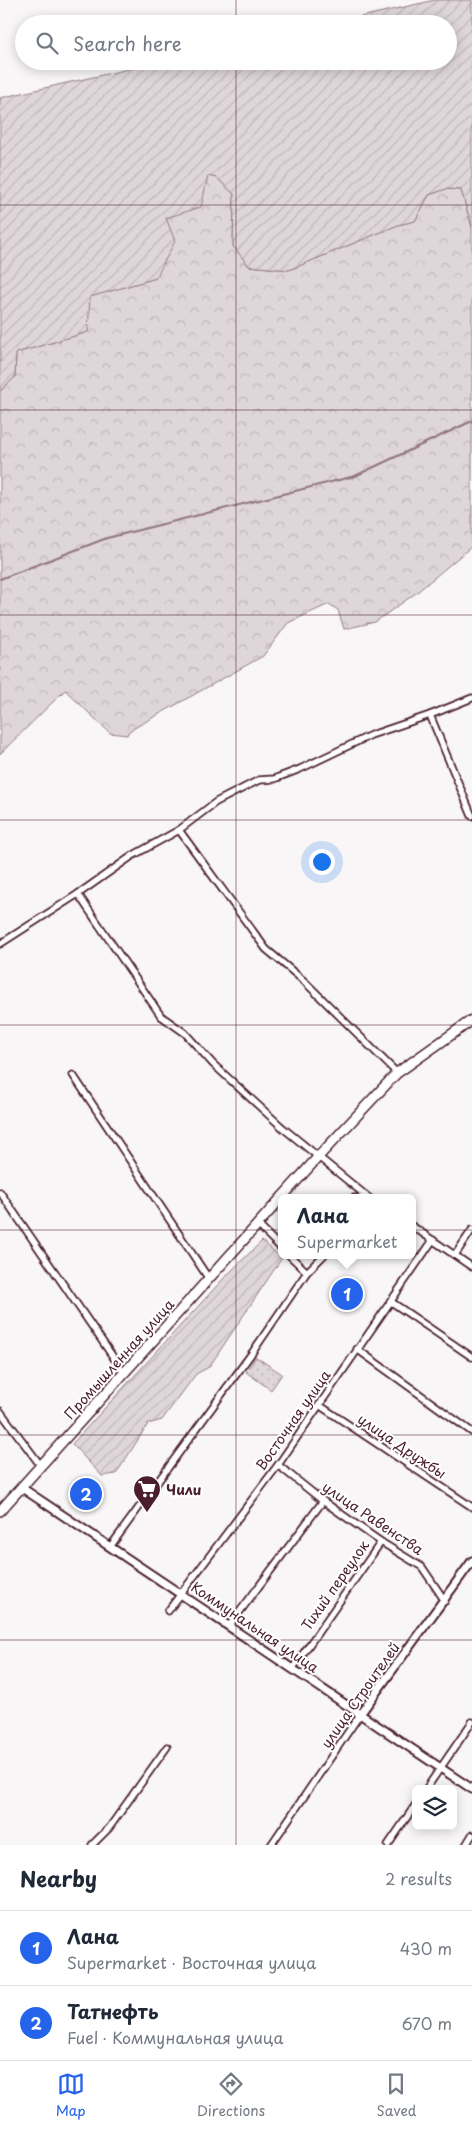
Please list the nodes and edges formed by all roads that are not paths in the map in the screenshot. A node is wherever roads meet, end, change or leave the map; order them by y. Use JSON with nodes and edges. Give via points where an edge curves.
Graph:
{"nodes":[{"id":1,"x":472,"y":698,"type":"edge"},
{"id":2,"x":430,"y":715,"type":"junction"},
{"id":3,"x":472,"y":816,"type":"edge"},
{"id":4,"x":179,"y":830,"type":"junction"},
{"id":5,"x":78,"y":894,"type":"junction"},
{"id":6,"x":0,"y":944,"type":"edge"},
{"id":7,"x":472,"y":1020,"type":"edge"},
{"id":8,"x":396,"y":1073,"type":"junction"},
{"id":9,"x":73,"y":1075,"type":"dead end"},
{"id":10,"x":319,"y":1156,"type":"junction"},
{"id":11,"x":0,"y":1192,"type":"edge"},
{"id":12,"x":286,"y":1194,"type":"edge"},
{"id":13,"x":363,"y":1194,"type":"edge"},
{"id":14,"x":278,"y":1203,"type":"edge"},
{"id":15,"x":258,"y":1226,"type":"junction"},
{"id":16,"x":416,"y":1229,"type":"edge"},
{"id":17,"x":472,"y":1230,"type":"edge"},
{"id":18,"x":433,"y":1240,"type":"junction"},
{"id":19,"x":278,"y":1244,"type":"edge"},
{"id":20,"x":455,"y":1255,"type":"junction"},
{"id":21,"x":293,"y":1259,"type":"edge"},
{"id":22,"x":320,"y":1259,"type":"edge"},
{"id":23,"x":472,"y":1267,"type":"edge"},
{"id":24,"x":307,"y":1272,"type":"junction"},
{"id":25,"x":209,"y":1279,"type":"junction"},
{"id":26,"x":390,"y":1301,"type":"junction"},
{"id":27,"x":358,"y":1349,"type":"junction"},
{"id":28,"x":472,"y":1358,"type":"edge"},
{"id":29,"x":124,"y":1373,"type":"junction"},
{"id":30,"x":319,"y":1405,"type":"junction"},
{"id":31,"x":0,"y":1411,"type":"edge"},
{"id":32,"x":472,"y":1432,"type":"edge"},
{"id":33,"x":278,"y":1465,"type":"junction"},
{"id":34,"x":41,"y":1466,"type":"junction"},
{"id":35,"x":22,"y":1488,"type":"junction"},
{"id":36,"x":323,"y":1501,"type":"junction"},
{"id":37,"x":472,"y":1507,"type":"edge"},
{"id":38,"x":0,"y":1511,"type":"edge"},
{"id":39,"x":381,"y":1542,"type":"junction"},
{"id":40,"x":110,"y":1547,"type":"junction"},
{"id":41,"x":472,"y":1561,"type":"edge"},
{"id":42,"x":181,"y":1593,"type":"junction"},
{"id":43,"x":445,"y":1601,"type":"junction"},
{"id":44,"x":168,"y":1611,"type":"dead end"},
{"id":45,"x":229,"y":1626,"type":"junction"},
{"id":46,"x":293,"y":1668,"type":"junction"},
{"id":47,"x":361,"y":1713,"type":"junction"},
{"id":48,"x":472,"y":1722,"type":"edge"},
{"id":49,"x":167,"y":1747,"type":"dead end"},
{"id":50,"x":440,"y":1768,"type":"junction"},
{"id":51,"x":429,"y":1785,"type":"edge"},
{"id":52,"x":472,"y":1789,"type":"edge"},
{"id":53,"x":412,"y":1810,"type":"edge"},
{"id":54,"x":472,"y":1835,"type":"edge"},
{"id":55,"x":92,"y":1845,"type":"edge"},
{"id":56,"x":271,"y":1845,"type":"edge"},
{"id":57,"x":388,"y":1845,"type":"edge"},
{"id":58,"x":466,"y":1845,"type":"edge"}],
"edges":[{"from":1,"to":2,"type":"street"},
{"from":2,"to":3,"type":"street"},
{"from":2,"to":4,"type":"street","via":[[371,735],[300,770],[260,780],[216,802]]},
{"from":4,"to":5,"type":"street","via":[[132,856]]},
{"from":4,"to":8,"type":"street","via":[[266,949],[304,981]]},
{"from":5,"to":6,"type":"street"},
{"from":5,"to":10,"type":"street","via":[[161,1016],[185,1033],[283,1128]]},
{"from":7,"to":8,"type":"main road","name":"Промышленная улица"},
{"from":8,"to":10,"type":"main road","name":"Промышленная улица"},
{"from":9,"to":25,"type":"street"},
{"from":10,"to":12,"type":"main road","name":"Промышленная улица"},
{"from":10,"to":13,"type":"street"},
{"from":11,"to":29,"type":"street"},
{"from":14,"to":15,"type":"main road","name":"Промышленная улица"},
{"from":15,"to":19,"type":"street"},
{"from":15,"to":25,"type":"main road","name":"Промышленная улица"},
{"from":16,"to":18,"type":"street"},
{"from":17,"to":20,"type":"street"},
{"from":18,"to":20,"type":"street"},
{"from":18,"to":26,"type":"street","name":"Восточная улица"},
{"from":20,"to":23,"type":"street"},
{"from":21,"to":24,"type":"street"},
{"from":22,"to":24,"type":"street"},
{"from":24,"to":40,"type":"street"},
{"from":25,"to":29,"type":"main road","name":"Промышленная улица"},
{"from":26,"to":27,"type":"street","name":"Восточная улица"},
{"from":26,"to":28,"type":"street"},
{"from":27,"to":30,"type":"street","name":"Восточная улица"},
{"from":27,"to":32,"type":"street"},
{"from":29,"to":34,"type":"main road","name":"Промышленная улица"},
{"from":30,"to":33,"type":"street","name":"Восточная улица"},
{"from":30,"to":37,"type":"street","name":"улица Дружбы"},
{"from":31,"to":34,"type":"street"},
{"from":33,"to":36,"type":"street","name":"улица Равенства"},
{"from":33,"to":42,"type":"street","name":"Восточная улица"},
{"from":34,"to":35,"type":"main road","name":"Промышленная улица"},
{"from":35,"to":38,"type":"main road","name":"Промышленная улица"},
{"from":35,"to":40,"type":"street","name":"Коммунальная улица"},
{"from":36,"to":39,"type":"street","name":"улица Равенства"},
{"from":36,"to":45,"type":"street"},
{"from":39,"to":43,"type":"street","name":"улица Равенства","via":[[422,1567]]},
{"from":39,"to":46,"type":"street","name":"Тихий переулок"},
{"from":40,"to":42,"type":"street","name":"Коммунальная улица"},
{"from":41,"to":43,"type":"street","name":"улица Строителей"},
{"from":42,"to":44,"type":"street","name":"Восточная улица"},
{"from":42,"to":45,"type":"street","name":"Коммунальная улица"},
{"from":43,"to":47,"type":"street","name":"улица Строителей"},
{"from":45,"to":46,"type":"street","name":"Коммунальная улица"},
{"from":46,"to":47,"type":"street","name":"Коммунальная улица"},
{"from":47,"to":50,"type":"street","name":"Коммунальная улица"},
{"from":47,"to":56,"type":"street","name":"улица Строителей"},
{"from":48,"to":50,"type":"street"},
{"from":49,"to":55,"type":"street","via":[[109,1828]]},
{"from":50,"to":51,"type":"street"},
{"from":50,"to":52,"type":"street","name":"Коммунальная улица"},
{"from":53,"to":57,"type":"street"},
{"from":54,"to":58,"type":"street"}]}
